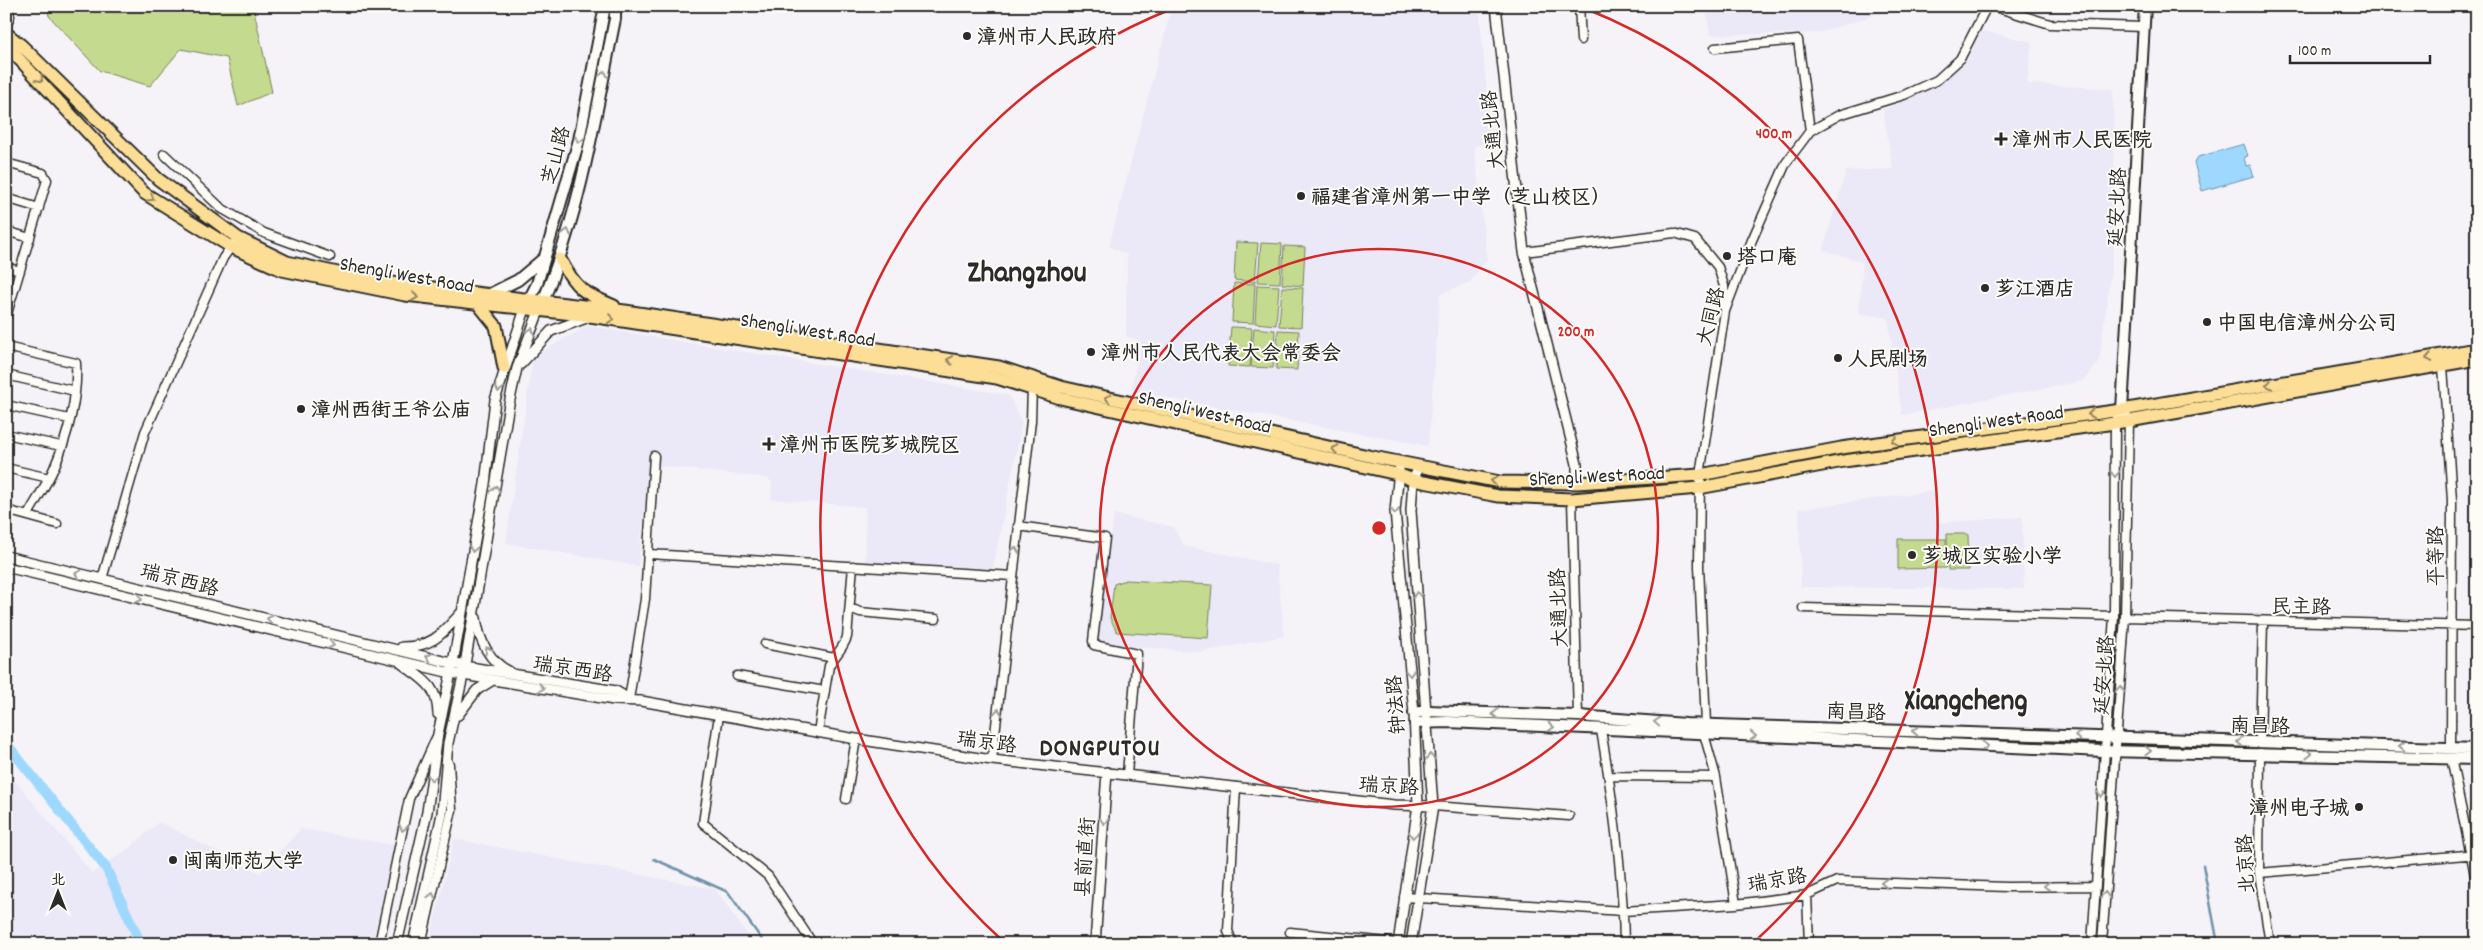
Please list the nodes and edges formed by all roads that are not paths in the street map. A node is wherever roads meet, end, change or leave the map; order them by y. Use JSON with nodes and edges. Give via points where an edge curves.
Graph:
{"nodes":[{"id":1,"x":7,"y":6,"type":"edge"},
{"id":2,"x":605,"y":6,"type":"edge"},
{"id":3,"x":615,"y":6,"type":"edge"},
{"id":4,"x":1496,"y":6,"type":"edge"},
{"id":5,"x":1579,"y":6,"type":"edge"},
{"id":6,"x":1987,"y":6,"type":"edge"},
{"id":7,"x":1992,"y":6,"type":"edge"},
{"id":8,"x":2144,"y":6,"type":"edge"},
{"id":9,"x":6,"y":27,"type":"edge"},
{"id":10,"x":2143,"y":27,"type":"junction"},
{"id":11,"x":6,"y":33,"type":"edge"},
{"id":12,"x":1581,"y":40,"type":"dead end"},
{"id":13,"x":6,"y":44,"type":"edge"},
{"id":14,"x":1715,"y":48,"type":"dead end"},
{"id":15,"x":1810,"y":131,"type":"junction"},
{"id":16,"x":164,"y":154,"type":"dead end"},
{"id":17,"x":6,"y":163,"type":"edge"},
{"id":18,"x":6,"y":198,"type":"edge"},
{"id":19,"x":39,"y":208,"type":"junction"},
{"id":20,"x":6,"y":232,"type":"edge"},
{"id":21,"x":264,"y":233,"type":"junction"},
{"id":22,"x":30,"y":238,"type":"junction"},
{"id":23,"x":235,"y":242,"type":"junction"},
{"id":24,"x":255,"y":248,"type":"junction"},
{"id":25,"x":1524,"y":252,"type":"junction"},
{"id":26,"x":330,"y":257,"type":"dead end"},
{"id":27,"x":545,"y":258,"type":"junction"},
{"id":28,"x":560,"y":260,"type":"junction"},
{"id":29,"x":6,"y":266,"type":"edge"},
{"id":30,"x":20,"y":271,"type":"junction"},
{"id":31,"x":488,"y":295,"type":"junction"},
{"id":32,"x":9,"y":301,"type":"edge"},
{"id":33,"x":527,"y":304,"type":"junction"},
{"id":34,"x":479,"y":305,"type":"junction"},
{"id":35,"x":541,"y":306,"type":"junction"},
{"id":36,"x":625,"y":311,"type":"junction"},
{"id":37,"x":1724,"y":311,"type":"junction"},
{"id":38,"x":590,"y":316,"type":"junction"},
{"id":39,"x":6,"y":317,"type":"edge"},
{"id":40,"x":6,"y":347,"type":"edge"},
{"id":41,"x":2477,"y":349,"type":"edge"},
{"id":42,"x":2477,"y":359,"type":"edge"},
{"id":43,"x":2443,"y":366,"type":"junction"},
{"id":44,"x":504,"y":368,"type":"junction"},
{"id":45,"x":517,"y":368,"type":"junction"},
{"id":46,"x":6,"y":375,"type":"edge"},
{"id":47,"x":1031,"y":384,"type":"junction"},
{"id":48,"x":75,"y":390,"type":"junction"},
{"id":49,"x":6,"y":405,"type":"edge"},
{"id":50,"x":2122,"y":410,"type":"junction"},
{"id":51,"x":69,"y":419,"type":"junction"},
{"id":52,"x":2129,"y":420,"type":"junction"},
{"id":53,"x":2115,"y":421,"type":"junction"},
{"id":54,"x":6,"y":434,"type":"edge"},
{"id":55,"x":61,"y":446,"type":"junction"},
{"id":56,"x":654,"y":456,"type":"dead end"},
{"id":57,"x":1419,"y":467,"type":"junction"},
{"id":58,"x":6,"y":468,"type":"edge"},
{"id":59,"x":1399,"y":468,"type":"junction"},
{"id":60,"x":1700,"y":476,"type":"junction"},
{"id":61,"x":49,"y":478,"type":"junction"},
{"id":62,"x":1413,"y":480,"type":"junction"},
{"id":63,"x":1578,"y":483,"type":"junction"},
{"id":64,"x":1699,"y":488,"type":"junction"},
{"id":65,"x":1572,"y":499,"type":"junction"},
{"id":66,"x":6,"y":510,"type":"edge"},
{"id":67,"x":28,"y":515,"type":"junction"},
{"id":68,"x":57,"y":524,"type":"dead end"},
{"id":69,"x":1018,"y":526,"type":"junction"},
{"id":70,"x":650,"y":554,"type":"junction"},
{"id":71,"x":6,"y":556,"type":"edge"},
{"id":72,"x":853,"y":566,"type":"junction"},
{"id":73,"x":6,"y":567,"type":"edge"},
{"id":74,"x":1013,"y":576,"type":"junction"},
{"id":75,"x":102,"y":579,"type":"junction"},
{"id":76,"x":850,"y":608,"type":"junction"},
{"id":77,"x":1802,"y":608,"type":"dead end"},
{"id":78,"x":475,"y":610,"type":"junction"},
{"id":79,"x":462,"y":613,"type":"junction"},
{"id":80,"x":2114,"y":616,"type":"junction"},
{"id":81,"x":936,"y":618,"type":"dead end"},
{"id":82,"x":2125,"y":618,"type":"junction"},
{"id":83,"x":2263,"y":622,"type":"junction"},
{"id":84,"x":2451,"y":624,"type":"junction"},
{"id":85,"x":2477,"y":626,"type":"edge"},
{"id":86,"x":765,"y":644,"type":"dead end"},
{"id":87,"x":390,"y":647,"type":"junction"},
{"id":88,"x":834,"y":658,"type":"junction"},
{"id":89,"x":397,"y":660,"type":"junction"},
{"id":90,"x":454,"y":663,"type":"junction"},
{"id":91,"x":464,"y":671,"type":"junction"},
{"id":92,"x":451,"y":673,"type":"junction"},
{"id":93,"x":737,"y":676,"type":"dead end"},
{"id":94,"x":519,"y":677,"type":"junction"},
{"id":95,"x":493,"y":680,"type":"junction"},
{"id":96,"x":825,"y":691,"type":"junction"},
{"id":97,"x":629,"y":699,"type":"junction"},
{"id":98,"x":719,"y":715,"type":"junction"},
{"id":99,"x":1427,"y":716,"type":"junction"},
{"id":100,"x":1578,"y":716,"type":"junction"},
{"id":101,"x":1414,"y":718,"type":"junction"},
{"id":102,"x":452,"y":727,"type":"junction"},
{"id":103,"x":1705,"y":729,"type":"junction"},
{"id":104,"x":438,"y":730,"type":"junction"},
{"id":105,"x":1601,"y":730,"type":"junction"},
{"id":106,"x":818,"y":732,"type":"junction"},
{"id":107,"x":2104,"y":737,"type":"junction"},
{"id":108,"x":2117,"y":738,"type":"junction"},
{"id":109,"x":856,"y":739,"type":"junction"},
{"id":110,"x":448,"y":743,"type":"junction"},
{"id":111,"x":2260,"y":748,"type":"junction"},
{"id":112,"x":2477,"y":749,"type":"edge"},
{"id":113,"x":2103,"y":750,"type":"junction"},
{"id":114,"x":2116,"y":750,"type":"junction"},
{"id":115,"x":2451,"y":753,"type":"junction"},
{"id":116,"x":2477,"y":759,"type":"edge"},
{"id":117,"x":992,"y":760,"type":"junction"},
{"id":118,"x":1107,"y":772,"type":"junction"},
{"id":119,"x":1127,"y":774,"type":"junction"},
{"id":120,"x":1609,"y":776,"type":"junction"},
{"id":121,"x":1716,"y":777,"type":"junction"},
{"id":122,"x":1236,"y":787,"type":"junction"},
{"id":123,"x":846,"y":799,"type":"dead end"},
{"id":124,"x":1418,"y":805,"type":"junction"},
{"id":125,"x":1433,"y":806,"type":"junction"},
{"id":126,"x":1569,"y":816,"type":"dead end"},
{"id":127,"x":2473,"y":854,"type":"edge"},
{"id":128,"x":2259,"y":873,"type":"junction"},
{"id":129,"x":2477,"y":885,"type":"edge"},
{"id":130,"x":2096,"y":886,"type":"junction"},
{"id":131,"x":1807,"y":895,"type":"junction"},
{"id":132,"x":1404,"y":897,"type":"junction"},
{"id":133,"x":1416,"y":898,"type":"junction"},
{"id":134,"x":1736,"y":904,"type":"junction"},
{"id":135,"x":1624,"y":911,"type":"junction"},
{"id":136,"x":1290,"y":932,"type":"dead end"},
{"id":137,"x":1398,"y":943,"type":"edge"},
{"id":138,"x":379,"y":944,"type":"edge"},
{"id":139,"x":397,"y":944,"type":"edge"},
{"id":140,"x":413,"y":944,"type":"edge"},
{"id":141,"x":421,"y":944,"type":"edge"},
{"id":142,"x":813,"y":944,"type":"edge"},
{"id":143,"x":1095,"y":944,"type":"edge"},
{"id":144,"x":1128,"y":944,"type":"edge"},
{"id":145,"x":1160,"y":944,"type":"edge"},
{"id":146,"x":1233,"y":944,"type":"edge"},
{"id":147,"x":1410,"y":944,"type":"edge"},
{"id":148,"x":1624,"y":944,"type":"edge"},
{"id":149,"x":1809,"y":944,"type":"edge"},
{"id":150,"x":2092,"y":944,"type":"edge"},
{"id":151,"x":2102,"y":944,"type":"edge"},
{"id":152,"x":2270,"y":944,"type":"edge"}],
"edges":[{"from":1,"to":9,"type":"street","via":[[10,16]]},
{"from":2,"to":27,"type":"main road","name":"芝山路","one_way":true,"via":[[579,140]]},
{"from":28,"to":3,"type":"main road","one_way":true,"via":[[590,143]]},
{"from":4,"to":25,"type":"street","name":"大通北路"},
{"from":5,"to":12,"type":"street"},
{"from":6,"to":15,"type":"street","name":"大同路","via":[[1960,59],[1937,80],[1904,95],[1839,115]]},
{"from":7,"to":10,"type":"street","via":[[2050,24]]},
{"from":8,"to":10,"type":"main road","name":"延安北路"},
{"from":10,"to":50,"type":"main road","name":"延安北路"},
{"from":11,"to":23,"type":"main road","via":[[158,180]]},
{"from":13,"to":23,"type":"main road","name":"Shengli West Road","one_way":true,"via":[[144,193]]},
{"from":14,"to":15,"type":"street","via":[[1798,40]]},
{"from":15,"to":37,"type":"street","name":"大同路","via":[[1786,163]]},
{"from":16,"to":21,"type":"street","via":[[221,208]]},
{"from":17,"to":19,"type":"street","via":[[46,176]]},
{"from":18,"to":19,"type":"street"},
{"from":19,"to":22,"type":"street"},
{"from":20,"to":22,"type":"street"},
{"from":21,"to":24,"type":"street"},
{"from":21,"to":26,"type":"street"},
{"from":22,"to":30,"type":"street"},
{"from":23,"to":24,"type":"main road"},
{"from":23,"to":34,"type":"main road","name":"Shengli West Road","one_way":true,"via":[[282,270],[405,295]]},
{"from":23,"to":75,"type":"street","via":[[223,258],[145,432]]},
{"from":24,"to":31,"type":"main road","via":[[287,262],[376,281]]},
{"from":25,"to":37,"type":"street","via":[[1674,233],[1695,239],[1718,267],[1724,286]]},
{"from":25,"to":63,"type":"street","name":"大通北路","via":[[1577,464]]},
{"from":27,"to":31,"type":"main road","via":[[518,280]]},
{"from":27,"to":33,"type":"main road","name":"芝山路"},
{"from":28,"to":35,"type":"main road"},
{"from":28,"to":36,"type":"main road","via":[[573,283],[592,297]]},
{"from":29,"to":30,"type":"street"},
{"from":30,"to":32,"type":"street"},
{"from":31,"to":33,"type":"main road"},
{"from":32,"to":39,"type":"street"},
{"from":33,"to":34,"type":"main road","name":"Shengli West Road"},
{"from":33,"to":35,"type":"main road","name":"Shengli West Road"},
{"from":33,"to":44,"type":"street"},
{"from":34,"to":44,"type":"main road","via":[[496,326]]},
{"from":35,"to":36,"type":"main road"},
{"from":35,"to":38,"type":"main road","name":"Shengli West Road"},
{"from":45,"to":35,"type":"street","one_way":true},
{"from":47,"to":36,"type":"main road","one_way":true,"via":[[999,367]]},
{"from":37,"to":60,"type":"street","name":"大同路"},
{"from":38,"to":45,"type":"street","via":[[551,331]]},
{"from":38,"to":47,"type":"main road","name":"Shengli West Road","one_way":true},
{"from":40,"to":48,"type":"street","via":[[76,363]]},
{"from":41,"to":50,"type":"main road","name":"Shengli West Road","one_way":true},
{"from":42,"to":43,"type":"main road","name":"Shengli West Road"},
{"from":43,"to":52,"type":"main road","name":"Shengli West Road"},
{"from":43,"to":84,"type":"street","name":"平等路","via":[[2452,500]]},
{"from":44,"to":79,"type":"street","one_way":true,"via":[[495,400],[485,484]]},
{"from":78,"to":45,"type":"street","one_way":true},
{"from":46,"to":48,"type":"street"},
{"from":47,"to":59,"type":"main road","name":"Shengli West Road"},
{"from":47,"to":69,"type":"street","via":[[1031,421]]},
{"from":48,"to":51,"type":"street"},
{"from":49,"to":51,"type":"street"},
{"from":50,"to":52,"type":"main road"},
{"from":50,"to":53,"type":"street","name":"延安北路"},
{"from":50,"to":60,"type":"main road","name":"Shengli West Road","one_way":true,"via":[[1843,448]]},
{"from":51,"to":55,"type":"street"},
{"from":52,"to":53,"type":"main road","name":"Shengli West Road"},
{"from":52,"to":82,"type":"street","name":"延安北路"},
{"from":53,"to":64,"type":"main road","name":"Shengli West Road","via":[[1844,461]]},
{"from":53,"to":80,"type":"street","name":"延安北路","one_way":true},
{"from":54,"to":55,"type":"street"},
{"from":55,"to":61,"type":"street"},
{"from":56,"to":70,"type":"street"},
{"from":57,"to":59,"type":"main road","name":"Shengli West Road"},
{"from":57,"to":62,"type":"street","name":"钟法路"},
{"from":63,"to":57,"type":"main road","name":"Shengli West Road","one_way":true,"via":[[1500,482]]},
{"from":58,"to":61,"type":"street"},
{"from":59,"to":62,"type":"main road","name":"Shengli West Road"},
{"from":59,"to":101,"type":"street","name":"钟法路","one_way":true,"via":[[1395,512]]},
{"from":60,"to":63,"type":"main road","name":"Shengli West Road"},
{"from":60,"to":64,"type":"street","name":"大同路"},
{"from":61,"to":67,"type":"street"},
{"from":62,"to":65,"type":"main road","name":"Shengli West Road","via":[[1498,496]]},
{"from":99,"to":62,"type":"street","name":"钟法路","one_way":true,"via":[[1411,510]]},
{"from":64,"to":65,"type":"main road","name":"Shengli West Road"},
{"from":64,"to":103,"type":"street","name":"大同路","via":[[1698,566]]},
{"from":65,"to":100,"type":"street","name":"大通北路"},
{"from":66,"to":67,"type":"street"},
{"from":67,"to":68,"type":"street"},
{"from":74,"to":69,"type":"street","one_way":true},
{"from":69,"to":119,"type":"street","via":[[1105,538],[1093,641],[1094,645],[1136,654]]},
{"from":70,"to":72,"type":"street"},
{"from":70,"to":97,"type":"street"},
{"from":75,"to":71,"type":"street","name":"瑞京西路","one_way":true},
{"from":72,"to":74,"type":"street"},
{"from":72,"to":76,"type":"street"},
{"from":73,"to":89,"type":"street","name":"瑞京西路","one_way":true},
{"from":117,"to":74,"type":"street","one_way":true},
{"from":87,"to":75,"type":"street","name":"瑞京西路","one_way":true},
{"from":76,"to":81,"type":"street","via":[[860,612]]},
{"from":76,"to":88,"type":"street","via":[[844,648]]},
{"from":77,"to":80,"type":"street"},
{"from":78,"to":91,"type":"street"},
{"from":94,"to":78,"type":"street","one_way":true,"via":[[502,668],[487,652],[478,631]]},
{"from":79,"to":87,"type":"street","via":[[434,641],[418,647]]},
{"from":79,"to":90,"type":"street"},
{"from":80,"to":107,"type":"street","name":"延安北路"},
{"from":82,"to":83,"type":"street","name":"民主路"},
{"from":108,"to":82,"type":"street","name":"延安北路","one_way":true},
{"from":83,"to":84,"type":"street","name":"民主路"},
{"from":83,"to":111,"type":"street","name":"北京路"},
{"from":84,"to":85,"type":"street","name":"民主路"},
{"from":84,"to":115,"type":"street","name":"平等路"},
{"from":86,"to":88,"type":"street"},
{"from":90,"to":87,"type":"street","name":"瑞京西路","one_way":true},
{"from":88,"to":96,"type":"street","via":[[829,666]]},
{"from":89,"to":92,"type":"street","name":"瑞京西路"},
{"from":89,"to":104,"type":"street","via":[[428,684],[438,698]]},
{"from":90,"to":91,"type":"street","name":"瑞京西路"},
{"from":90,"to":92,"type":"street"},
{"from":91,"to":92,"type":"street","name":"瑞京西路"},
{"from":91,"to":94,"type":"street","name":"瑞京西路"},
{"from":91,"to":95,"type":"street","name":"瑞京西路"},
{"from":91,"to":102,"type":"street"},
{"from":92,"to":104,"type":"street"},
{"from":93,"to":96,"type":"street"},
{"from":94,"to":97,"type":"street","name":"瑞京西路","via":[[616,691]]},
{"from":95,"to":97,"type":"street","name":"瑞京西路","one_way":true,"via":[[614,700]]},
{"from":95,"to":102,"type":"street","via":[[477,690],[461,709]]},
{"from":96,"to":106,"type":"street"},
{"from":97,"to":98,"type":"street","name":"瑞京路"},
{"from":98,"to":106,"type":"street","name":"瑞京路"},
{"from":98,"to":142,"type":"street","via":[[703,823],[768,876]]},
{"from":100,"to":99,"type":"main road","name":"南昌路","one_way":true},
{"from":99,"to":101,"type":"main road","name":"南昌路"},
{"from":99,"to":105,"type":"main road","name":"南昌路","one_way":true},
{"from":125,"to":99,"type":"street","name":"钟法路","one_way":true},
{"from":103,"to":100,"type":"main road","name":"南昌路","one_way":true},
{"from":101,"to":124,"type":"street","name":"钟法路"},
{"from":102,"to":110,"type":"street"},
{"from":103,"to":105,"type":"main road","name":"南昌路"},
{"from":107,"to":103,"type":"main road","name":"南昌路","one_way":true},
{"from":103,"to":113,"type":"main road","name":"南昌路","one_way":true},
{"from":103,"to":121,"type":"street","name":"大同路"},
{"from":104,"to":138,"type":"street","one_way":true,"via":[[409,799]]},
{"from":104,"to":139,"type":"street","one_way":true,"via":[[427,812]]},
{"from":105,"to":120,"type":"street"},
{"from":106,"to":109,"type":"street","name":"瑞京路"},
{"from":107,"to":108,"type":"main road","name":"南昌路"},
{"from":107,"to":113,"type":"street","name":"延安北路"},
{"from":111,"to":108,"type":"main road","name":"南昌路","one_way":true},
{"from":108,"to":114,"type":"street","name":"延安北路"},
{"from":109,"to":117,"type":"street","name":"瑞京路"},
{"from":109,"to":123,"type":"street"},
{"from":110,"to":140,"type":"street","via":[[442,814]]},
{"from":141,"to":110,"type":"street","one_way":true,"via":[[452,810]]},
{"from":114,"to":111,"type":"main road","name":"南昌路","one_way":true},
{"from":111,"to":115,"type":"main road","name":"南昌路"},
{"from":111,"to":128,"type":"street","name":"北京路"},
{"from":112,"to":115,"type":"main road","name":"南昌路"},
{"from":113,"to":114,"type":"main road","name":"南昌路"},
{"from":113,"to":130,"type":"street","name":"延安北路","one_way":true},
{"from":151,"to":114,"type":"street","name":"延安北路","one_way":true},
{"from":115,"to":116,"type":"main road","name":"南昌路"},
{"from":115,"to":127,"type":"street","name":"平等路"},
{"from":117,"to":118,"type":"street","name":"瑞京路"},
{"from":118,"to":119,"type":"street","name":"瑞京路"},
{"from":118,"to":143,"type":"street","name":"县前直街","one_way":true},
{"from":119,"to":122,"type":"street","name":"瑞京路"},
{"from":120,"to":121,"type":"street"},
{"from":120,"to":135,"type":"street"},
{"from":121,"to":134,"type":"street","name":"大同路"},
{"from":122,"to":124,"type":"street","name":"瑞京路"},
{"from":122,"to":146,"type":"street","via":[[1228,931]]},
{"from":124,"to":125,"type":"street","name":"瑞京路"},
{"from":124,"to":132,"type":"street","name":"钟法路","one_way":true},
{"from":125,"to":126,"type":"street"},
{"from":125,"to":133,"type":"street","name":"钟法路"},
{"from":127,"to":128,"type":"street"},
{"from":127,"to":129,"type":"street","name":"平等路"},
{"from":128,"to":152,"type":"street","name":"北京路"},
{"from":130,"to":131,"type":"street","name":"瑞京路","one_way":true,"via":[[1837,881]]},
{"from":130,"to":150,"type":"street","name":"延安北路"},
{"from":131,"to":134,"type":"street","name":"瑞京路"},
{"from":131,"to":149,"type":"street"},
{"from":132,"to":133,"type":"street","name":"瑞京路"},
{"from":132,"to":137,"type":"street","name":"钟法路"},
{"from":133,"to":135,"type":"street","name":"瑞京路"},
{"from":133,"to":147,"type":"street","name":"钟法路"},
{"from":134,"to":135,"type":"street","name":"瑞京路"},
{"from":135,"to":148,"type":"street"},
{"from":136,"to":137,"type":"street"},
{"from":144,"to":145,"type":"street"}]}
